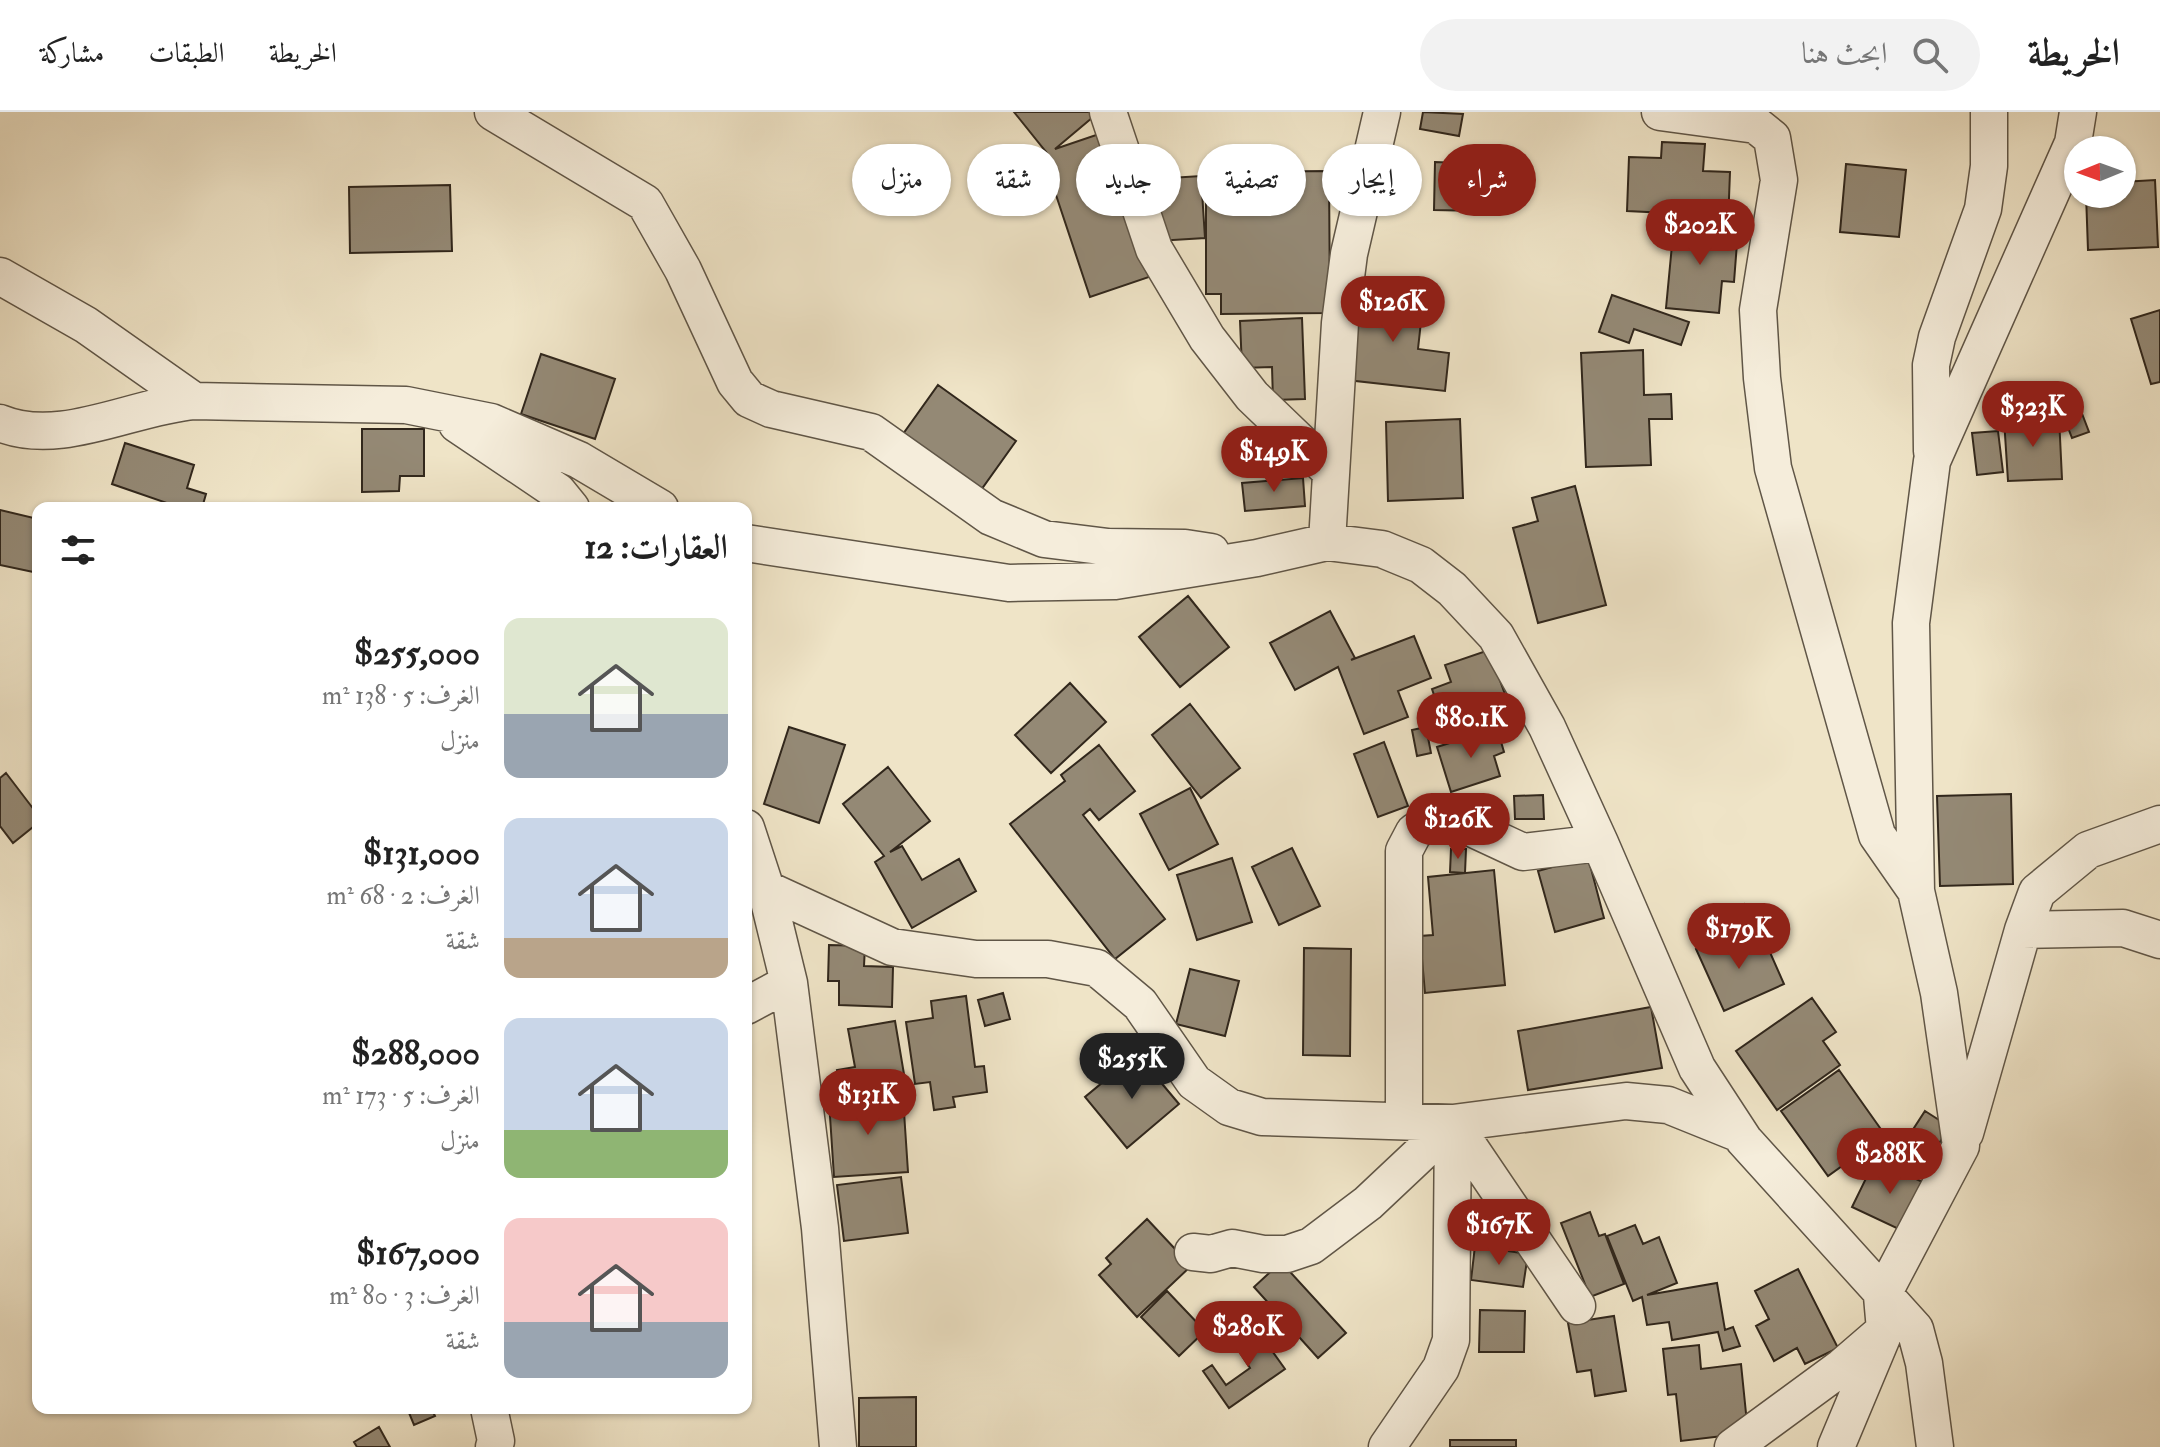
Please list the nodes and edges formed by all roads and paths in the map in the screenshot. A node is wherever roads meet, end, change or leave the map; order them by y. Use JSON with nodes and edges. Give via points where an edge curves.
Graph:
{"nodes":[{"id":1,"x":493,"y":112,"type":"edge"},
{"id":2,"x":1108,"y":112,"type":"edge"},
{"id":3,"x":1382,"y":112,"type":"edge"},
{"id":4,"x":1660,"y":112,"type":"edge"},
{"id":5,"x":1989,"y":112,"type":"edge"},
{"id":6,"x":2078,"y":112,"type":"edge"},
{"id":7,"x":0,"y":276,"type":"edge"},
{"id":8,"x":194,"y":401,"type":"junction"},
{"id":9,"x":406,"y":405,"type":"junction"},
{"id":10,"x":0,"y":423,"type":"edge"},
{"id":11,"x":1932,"y":461,"type":"junction"},
{"id":12,"x":1330,"y":471,"type":"junction"},
{"id":13,"x":566,"y":502,"type":"edge"},
{"id":14,"x":650,"y":502,"type":"edge"},
{"id":15,"x":1327,"y":542,"type":"junction"},
{"id":16,"x":752,"y":544,"type":"edge"},
{"id":17,"x":1257,"y":558,"type":"junction"},
{"id":18,"x":2160,"y":824,"type":"edge"},
{"id":19,"x":1600,"y":843,"type":"junction"},
{"id":20,"x":752,"y":846,"type":"edge"},
{"id":21,"x":766,"y":889,"type":"junction"},
{"id":22,"x":1916,"y":891,"type":"junction"},
{"id":23,"x":2023,"y":930,"type":"junction"},
{"id":24,"x":2160,"y":940,"type":"edge"},
{"id":25,"x":789,"y":983,"type":"junction"},
{"id":26,"x":752,"y":1003,"type":"edge"},
{"id":27,"x":1404,"y":1121,"type":"junction"},
{"id":28,"x":1453,"y":1123,"type":"junction"},
{"id":29,"x":1740,"y":1134,"type":"junction"},
{"id":30,"x":1961,"y":1146,"type":"junction"},
{"id":31,"x":1193,"y":1252,"type":"dead end"},
{"id":32,"x":1577,"y":1306,"type":"dead end"},
{"id":33,"x":1884,"y":1313,"type":"junction"},
{"id":34,"x":1842,"y":1367,"type":"junction"},
{"id":35,"x":490,"y":1414,"type":"edge"},
{"id":36,"x":494,"y":1447,"type":"edge"},
{"id":37,"x":838,"y":1447,"type":"edge"},
{"id":38,"x":1387,"y":1447,"type":"edge"},
{"id":39,"x":1733,"y":1447,"type":"edge"},
{"id":40,"x":1816,"y":1447,"type":"edge"},
{"id":41,"x":1836,"y":1447,"type":"edge"},
{"id":42,"x":1935,"y":1447,"type":"edge"}],
"edges":[{"from":1,"to":17,"type":"street","via":[[645,203],[735,382],[749,399],[871,432],[991,517],[1044,539]]},
{"from":2,"to":12,"type":"street","via":[[1154,249],[1207,338],[1252,396]]},
{"from":3,"to":12,"type":"street","via":[[1349,254]]},
{"from":4,"to":22,"type":"street","via":[[1756,125],[1772,138],[1779,180],[1758,310],[1773,468],[1877,835]]},
{"from":5,"to":11,"type":"street","via":[[1983,209],[1931,365]]},
{"from":6,"to":11,"type":"street","via":[[2073,143]]},
{"from":7,"to":8,"type":"street","via":[[86,325]]},
{"from":8,"to":9,"type":"street"},
{"from":8,"to":10,"type":"street","via":[[53,431]]},
{"from":9,"to":13,"type":"street","via":[[452,419]]},
{"from":9,"to":14,"type":"street","via":[[491,422],[579,460]]},
{"from":11,"to":22,"type":"street","via":[[1911,623]]},
{"from":12,"to":15,"type":"street"},
{"from":15,"to":17,"type":"street"},
{"from":15,"to":19,"type":"street","via":[[1382,549],[1421,565],[1496,636],[1547,727]]},
{"from":16,"to":17,"type":"street","via":[[1009,583],[1115,581]]},
{"from":18,"to":23,"type":"street","via":[[2088,850],[2037,892]]},
{"from":19,"to":27,"type":"street","via":[[1523,852],[1450,818],[1431,821],[1414,832],[1404,851]]},
{"from":19,"to":29,"type":"street","via":[[1697,1068]]},
{"from":20,"to":21,"type":"street"},
{"from":21,"to":25,"type":"street"},
{"from":21,"to":27,"type":"street","via":[[892,947],[1097,968],[1140,1004],[1194,1082],[1229,1107],[1262,1117]]},
{"from":22,"to":30,"type":"street","via":[[1939,993]]},
{"from":23,"to":24,"type":"street","via":[[2123,928]]},
{"from":23,"to":30,"type":"street"},
{"from":25,"to":26,"type":"street"},
{"from":25,"to":37,"type":"street","via":[[820,1228]]},
{"from":27,"to":28,"type":"street"},
{"from":28,"to":29,"type":"street","via":[[1626,1101],[1668,1105]]},
{"from":28,"to":31,"type":"street","via":[[1368,1203],[1311,1246],[1287,1254],[1232,1248]]},
{"from":28,"to":32,"type":"street"},
{"from":28,"to":38,"type":"street","via":[[1451,1340],[1441,1368]]},
{"from":29,"to":33,"type":"street"},
{"from":30,"to":33,"type":"street"},
{"from":33,"to":34,"type":"street"},
{"from":33,"to":41,"type":"street"},
{"from":33,"to":42,"type":"street","via":[[1915,1329]]},
{"from":34,"to":39,"type":"street"},
{"from":34,"to":40,"type":"street","via":[[1842,1392]]},
{"from":35,"to":36,"type":"street"}]}
